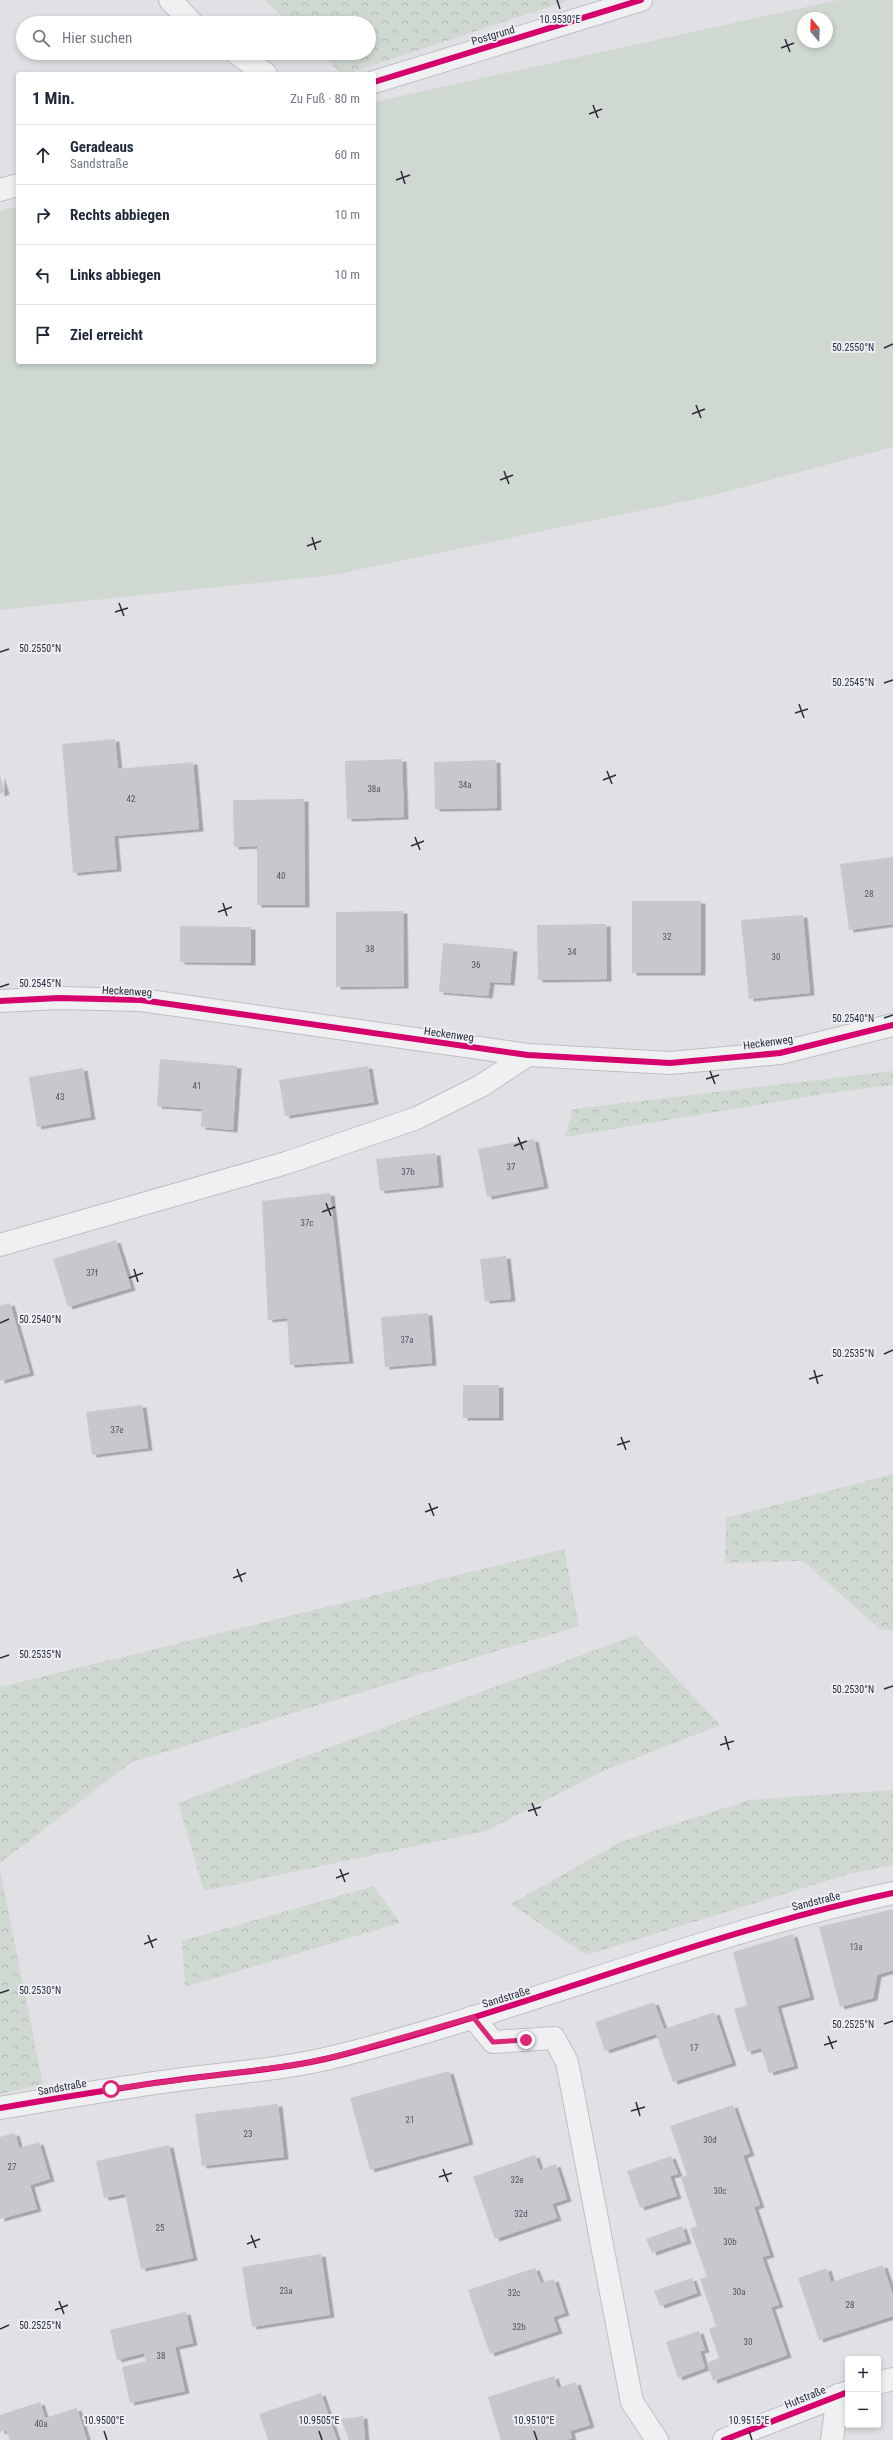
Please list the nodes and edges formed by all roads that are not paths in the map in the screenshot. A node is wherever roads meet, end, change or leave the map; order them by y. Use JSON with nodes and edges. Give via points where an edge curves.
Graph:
{"nodes":[{"id":1,"x":170,"y":0,"type":"edge"},
{"id":2,"x":641,"y":0,"type":"edge"},
{"id":3,"x":185,"y":16,"type":"edge"},
{"id":4,"x":246,"y":60,"type":"edge"},
{"id":5,"x":263,"y":72,"type":"edge"},
{"id":6,"x":376,"y":81,"type":"edge"},
{"id":7,"x":16,"y":186,"type":"edge"},
{"id":8,"x":0,"y":190,"type":"edge"},
{"id":9,"x":0,"y":1002,"type":"edge"},
{"id":10,"x":893,"y":1025,"type":"edge"},
{"id":11,"x":528,"y":1055,"type":"junction"},
{"id":12,"x":0,"y":1245,"type":"edge"},
{"id":13,"x":893,"y":1893,"type":"edge"},
{"id":14,"x":473,"y":2017,"type":"junction"},
{"id":15,"x":0,"y":2108,"type":"edge"},
{"id":16,"x":893,"y":2379,"type":"edge"},
{"id":17,"x":881,"y":2382,"type":"edge"},
{"id":18,"x":843,"y":2394,"type":"edge"},
{"id":19,"x":657,"y":2440,"type":"edge"},
{"id":20,"x":724,"y":2440,"type":"edge"},
{"id":21,"x":832,"y":2440,"type":"edge"}],
"edges":[{"from":1,"to":3,"type":"street"},
{"from":2,"to":6,"type":"street","name":"Postgrund"},
{"from":4,"to":5,"type":"street"},
{"from":7,"to":8,"type":"street"},
{"from":9,"to":11,"type":"street","name":"Heckenweg","via":[[59,998],[141,1000]]},
{"from":10,"to":11,"type":"street","name":"Heckenweg","via":[[780,1053],[670,1063]]},
{"from":11,"to":12,"type":"street","via":[[481,1086],[417,1118],[286,1163]]},
{"from":13,"to":14,"type":"street","name":"Sandstraße","via":[[800,1915]]},
{"from":14,"to":15,"type":"street","name":"Sandstraße","via":[[308,2062],[111,2089]]},
{"from":14,"to":19,"type":"street","via":[[493,2042],[554,2038],[567,2062],[632,2402]]},
{"from":16,"to":17,"type":"street"},
{"from":18,"to":20,"type":"street","name":"Hutstraße"},
{"from":18,"to":21,"type":"street"}]}
